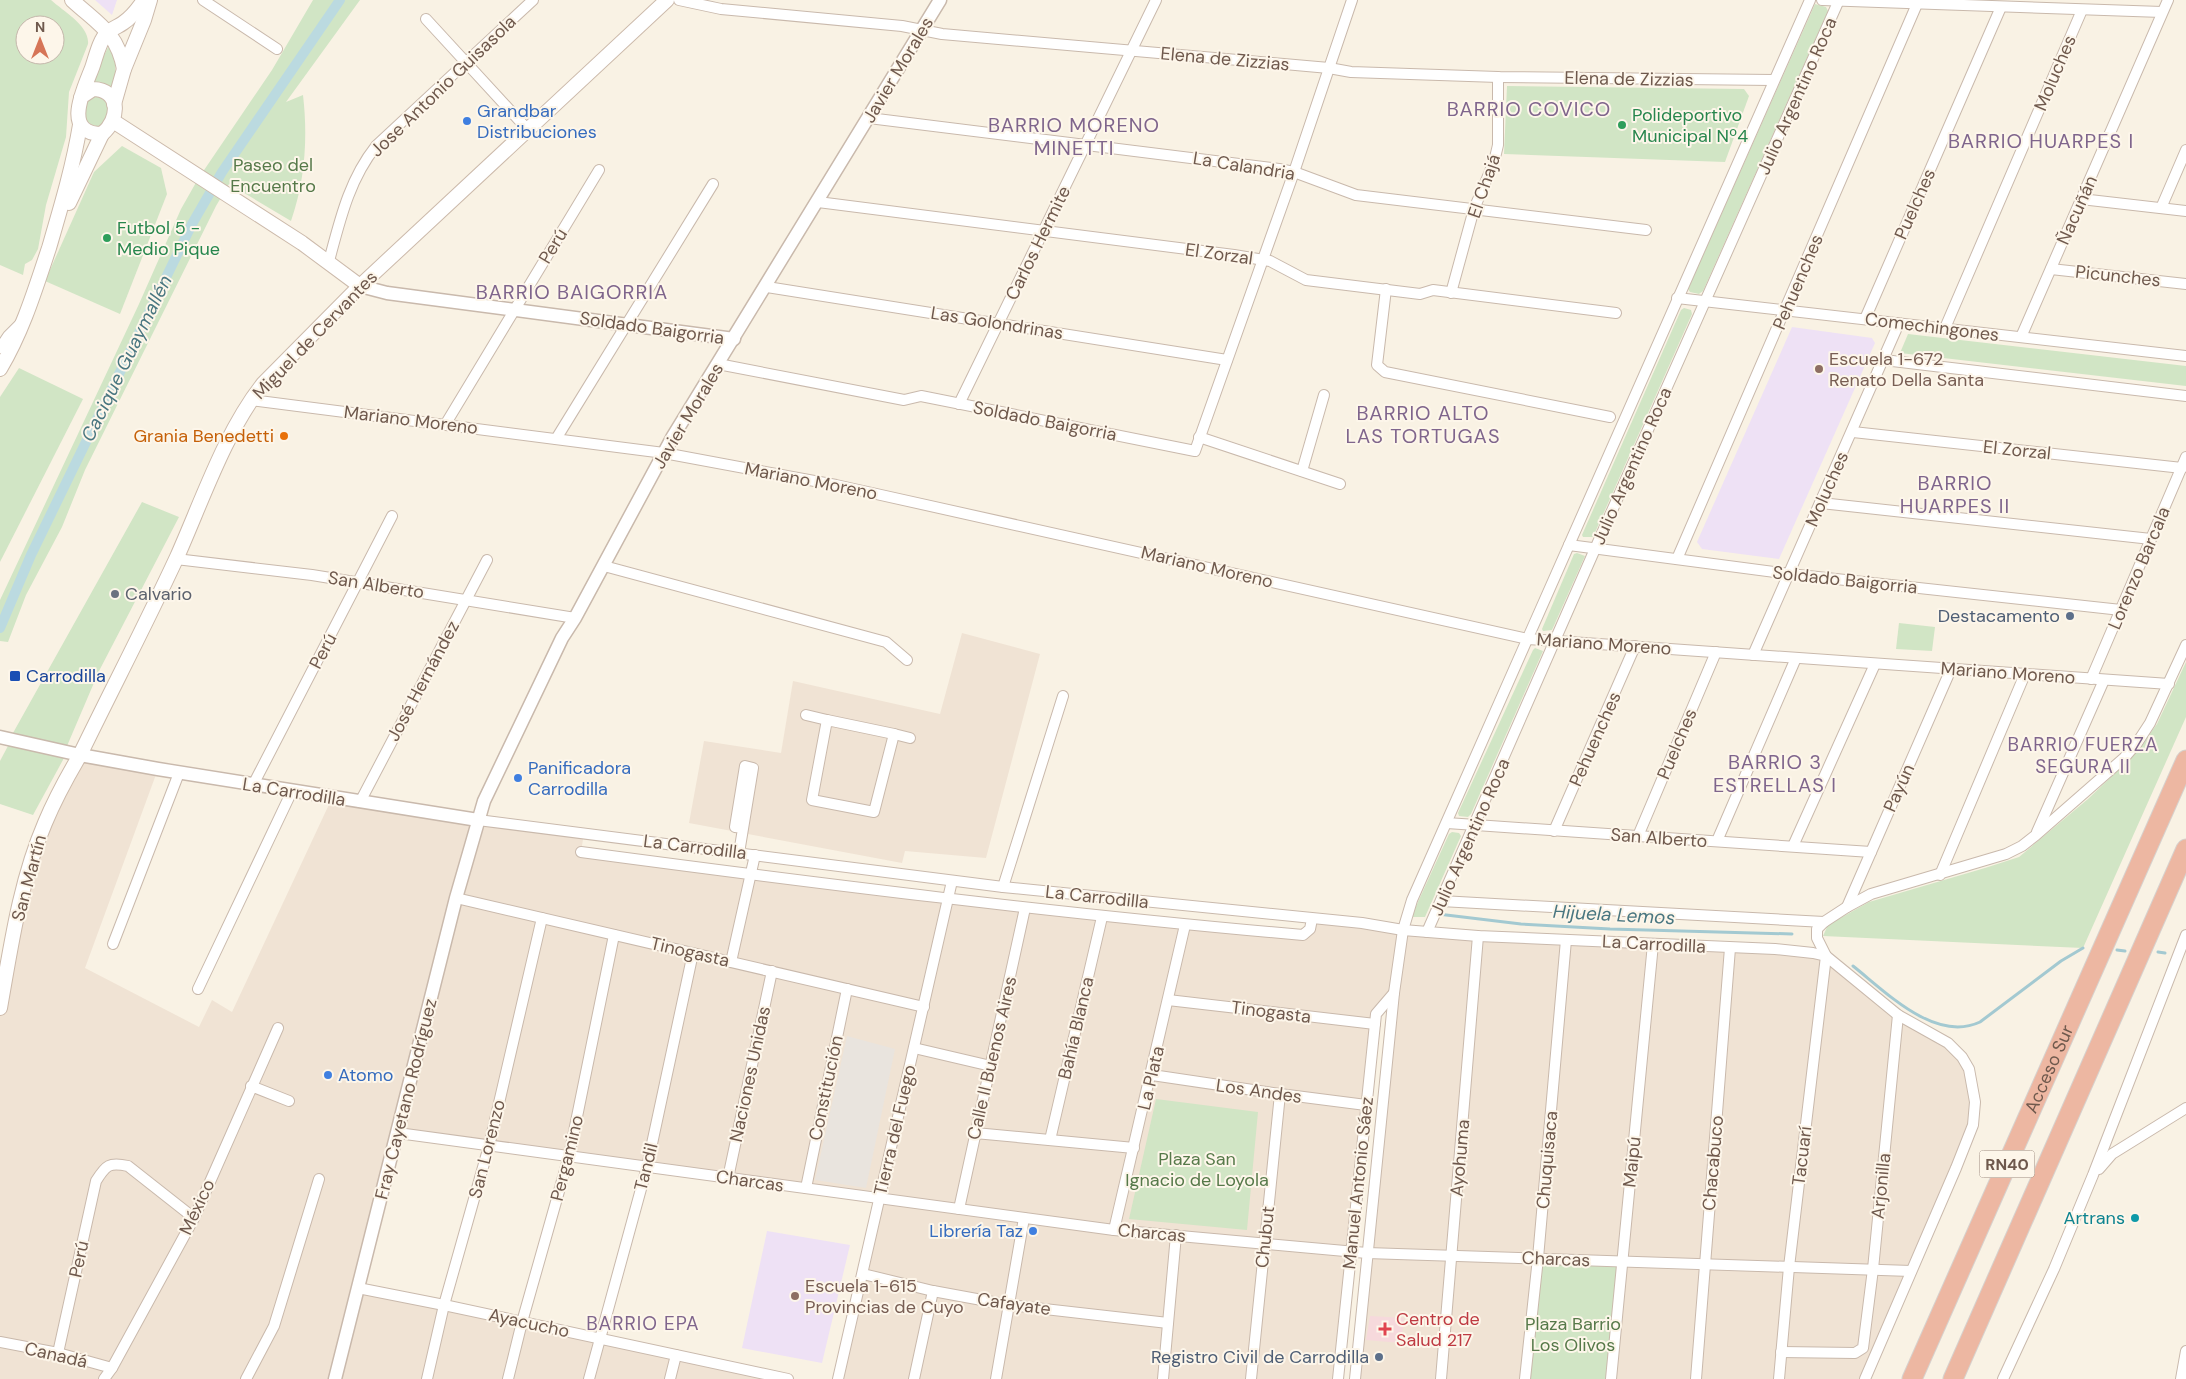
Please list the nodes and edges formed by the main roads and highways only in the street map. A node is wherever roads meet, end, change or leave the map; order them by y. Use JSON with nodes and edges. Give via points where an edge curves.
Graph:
{"nodes":[{"id":1,"x":72,"y":0,"type":"edge"},
{"id":2,"x":144,"y":0,"type":"edge"},
{"id":3,"x":150,"y":0,"type":"edge"},
{"id":4,"x":667,"y":0,"type":"edge"},
{"id":5,"x":108,"y":32,"type":"junction"},
{"id":6,"x":124,"y":69,"type":"junction"},
{"id":7,"x":82,"y":98,"type":"junction"},
{"id":8,"x":114,"y":104,"type":"junction"},
{"id":9,"x":113,"y":121,"type":"junction"},
{"id":10,"x":80,"y":125,"type":"junction"},
{"id":11,"x":102,"y":134,"type":"junction"},
{"id":12,"x":51,"y":239,"type":"junction"},
{"id":13,"x":360,"y":286,"type":"junction"},
{"id":14,"x":0,"y":369,"type":"edge"},
{"id":15,"x":80,"y":755,"type":"joint"},
{"id":16,"x":2186,"y":760,"type":"edge"},
{"id":17,"x":2186,"y":849,"type":"edge"},
{"id":18,"x":0,"y":1008,"type":"edge"},
{"id":19,"x":1912,"y":1379,"type":"edge"},
{"id":20,"x":1953,"y":1379,"type":"edge"}],
"edges":[{"from":1,"to":5,"type":"main road"},
{"from":2,"to":5,"type":"main road","via":[[130,17]]},
{"from":3,"to":6,"type":"main road"},
{"from":4,"to":13,"type":"main road","name":"Miguel de Cervantes"},
{"from":5,"to":6,"type":"main road","via":[[121,51]]},
{"from":5,"to":7,"type":"main road"},
{"from":6,"to":8,"type":"main road"},
{"from":7,"to":8,"type":"main road","via":[[94,89],[100,89],[110,94]]},
{"from":7,"to":10,"type":"main road","via":[[78,116]]},
{"from":8,"to":9,"type":"main road"},
{"from":9,"to":11,"type":"main road"},
{"from":9,"to":13,"type":"main road","name":"Soldado Baigorria","via":[[329,261]]},
{"from":10,"to":11,"type":"main road","via":[[89,132]]},
{"from":10,"to":12,"type":"main road","via":[[68,184]]},
{"from":11,"to":12,"type":"main road"},
{"from":12,"to":14,"type":"main road","via":[[26,318]]},
{"from":13,"to":15,"type":"main road","name":"Miguel de Cervantes","via":[[251,400],[233,431],[176,558]]},
{"from":15,"to":18,"type":"main road","name":"San Martín","via":[[55,800],[37,843]]},
{"from":16,"to":19,"type":"highway","name":"Acceso Sur","number":"RN40"},
{"from":17,"to":20,"type":"highway","name":"Acceso Sur","number":"RN40"}]}
